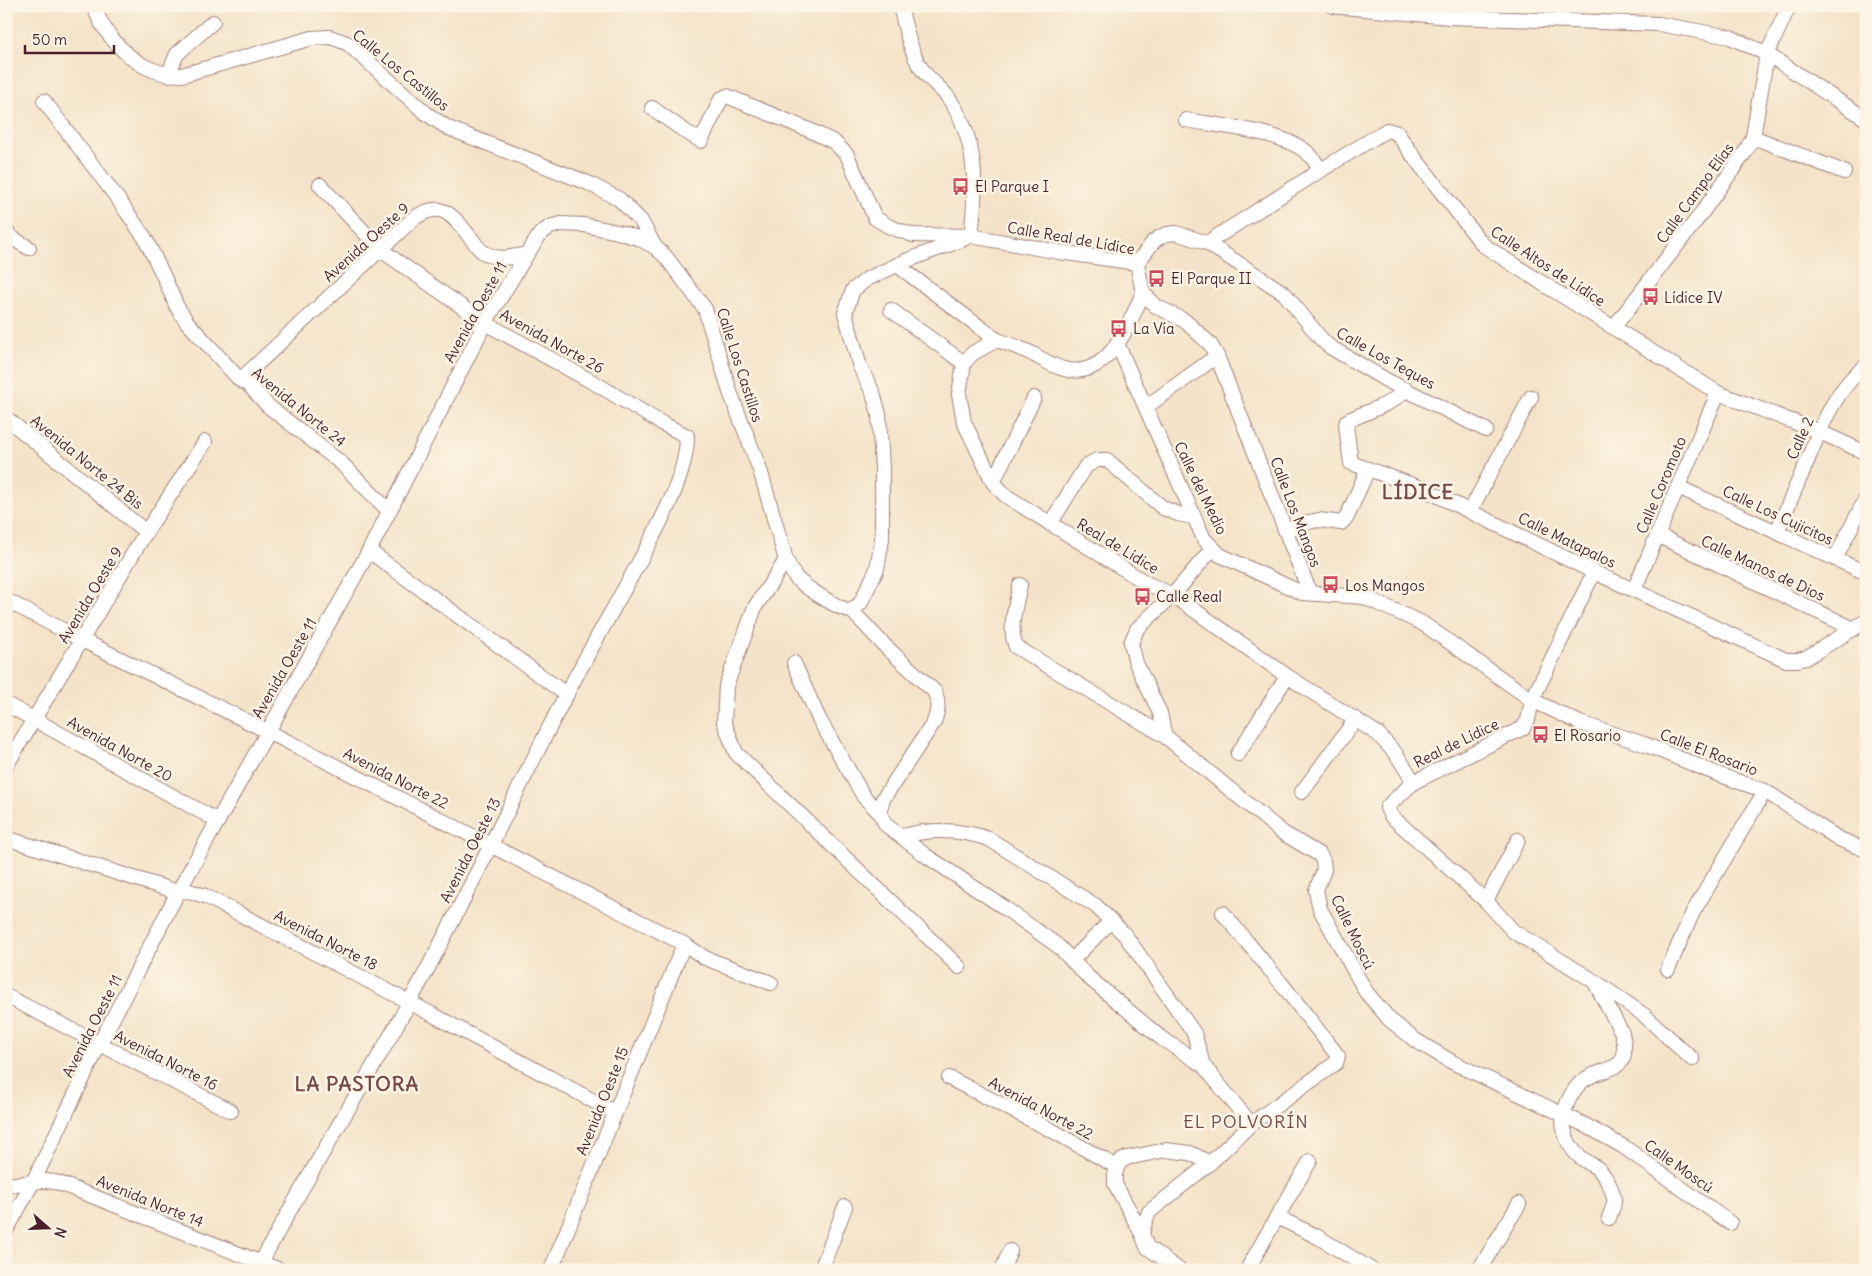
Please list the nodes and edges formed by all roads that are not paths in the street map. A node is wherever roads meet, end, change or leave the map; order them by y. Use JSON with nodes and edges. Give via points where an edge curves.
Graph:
{"nodes":[{"id":1,"x":94,"y":6,"type":"edge"},
{"id":2,"x":900,"y":6,"type":"edge"},
{"id":3,"x":1333,"y":6,"type":"edge"},
{"id":4,"x":1464,"y":6,"type":"edge"},
{"id":5,"x":1789,"y":6,"type":"edge"},
{"id":6,"x":1435,"y":11,"type":"edge"},
{"id":7,"x":1449,"y":17,"type":"junction"},
{"id":8,"x":213,"y":22,"type":"dead end"},
{"id":9,"x":1767,"y":54,"type":"junction"},
{"id":10,"x":168,"y":74,"type":"junction"},
{"id":11,"x":44,"y":102,"type":"dead end"},
{"id":12,"x":652,"y":108,"type":"dead end"},
{"id":13,"x":1866,"y":118,"type":"edge"},
{"id":14,"x":1186,"y":120,"type":"dead end"},
{"id":15,"x":1753,"y":137,"type":"junction"},
{"id":16,"x":1321,"y":170,"type":"junction"},
{"id":17,"x":1844,"y":172,"type":"dead end"},
{"id":18,"x":320,"y":185,"type":"dead end"},
{"id":19,"x":6,"y":231,"type":"edge"},
{"id":20,"x":971,"y":236,"type":"junction"},
{"id":21,"x":1207,"y":243,"type":"junction"},
{"id":22,"x":655,"y":247,"type":"junction"},
{"id":23,"x":29,"y":248,"type":"dead end"},
{"id":24,"x":381,"y":250,"type":"junction"},
{"id":25,"x":527,"y":254,"type":"junction"},
{"id":26,"x":1137,"y":263,"type":"junction"},
{"id":27,"x":897,"y":265,"type":"junction"},
{"id":28,"x":1143,"y":293,"type":"junction"},
{"id":29,"x":891,"y":310,"type":"dead end"},
{"id":30,"x":485,"y":323,"type":"junction"},
{"id":31,"x":1614,"y":327,"type":"junction"},
{"id":32,"x":996,"y":340,"type":"junction"},
{"id":33,"x":1117,"y":343,"type":"junction"},
{"id":34,"x":1217,"y":356,"type":"junction"},
{"id":35,"x":964,"y":363,"type":"junction"},
{"id":36,"x":1866,"y":366,"type":"edge"},
{"id":37,"x":240,"y":380,"type":"junction"},
{"id":38,"x":1406,"y":389,"type":"junction"},
{"id":39,"x":1718,"y":393,"type":"junction"},
{"id":40,"x":1531,"y":397,"type":"dead end"},
{"id":41,"x":1034,"y":398,"type":"dead end"},
{"id":42,"x":1146,"y":407,"type":"junction"},
{"id":43,"x":6,"y":418,"type":"edge"},
{"id":44,"x":1486,"y":430,"type":"dead end"},
{"id":45,"x":1820,"y":432,"type":"junction"},
{"id":46,"x":687,"y":436,"type":"joint"},
{"id":47,"x":205,"y":442,"type":"dead end"},
{"id":48,"x":1866,"y":453,"type":"edge"},
{"id":49,"x":1368,"y":469,"type":"junction"},
{"id":50,"x":994,"y":482,"type":"junction"},
{"id":51,"x":1678,"y":487,"type":"junction"},
{"id":52,"x":1866,"y":498,"type":"edge"},
{"id":53,"x":1470,"y":511,"type":"junction"},
{"id":54,"x":388,"y":512,"type":"junction"},
{"id":55,"x":1194,"y":517,"type":"junction"},
{"id":56,"x":1050,"y":524,"type":"junction"},
{"id":57,"x":1285,"y":530,"type":"junction"},
{"id":58,"x":146,"y":532,"type":"junction"},
{"id":59,"x":1777,"y":532,"type":"junction"},
{"id":60,"x":1657,"y":535,"type":"junction"},
{"id":61,"x":1212,"y":548,"type":"junction"},
{"id":62,"x":369,"y":551,"type":"junction"},
{"id":63,"x":1835,"y":559,"type":"junction"},
{"id":64,"x":786,"y":560,"type":"junction"},
{"id":65,"x":1594,"y":572,"type":"junction"},
{"id":66,"x":1866,"y":573,"type":"edge"},
{"id":67,"x":1020,"y":585,"type":"dead end"},
{"id":68,"x":1634,"y":590,"type":"junction"},
{"id":69,"x":1310,"y":594,"type":"junction"},
{"id":70,"x":1173,"y":596,"type":"junction"},
{"id":71,"x":6,"y":600,"type":"edge"},
{"id":72,"x":852,"y":610,"type":"junction"},
{"id":73,"x":1860,"y":625,"type":"edge"},
{"id":74,"x":82,"y":640,"type":"junction"},
{"id":75,"x":794,"y":663,"type":"dead end"},
{"id":76,"x":1287,"y":676,"type":"junction"},
{"id":77,"x":566,"y":695,"type":"junction"},
{"id":78,"x":1532,"y":700,"type":"junction"},
{"id":79,"x":6,"y":704,"type":"edge"},
{"id":80,"x":33,"y":719,"type":"junction"},
{"id":81,"x":1356,"y":719,"type":"junction"},
{"id":82,"x":267,"y":731,"type":"junction"},
{"id":83,"x":1165,"y":736,"type":"junction"},
{"id":84,"x":1238,"y":754,"type":"dead end"},
{"id":85,"x":6,"y":766,"type":"edge"},
{"id":86,"x":1414,"y":782,"type":"junction"},
{"id":87,"x":1765,"y":791,"type":"junction"},
{"id":88,"x":1302,"y":792,"type":"dead end"},
{"id":89,"x":879,"y":812,"type":"junction"},
{"id":90,"x":218,"y":821,"type":"junction"},
{"id":91,"x":902,"y":836,"type":"junction"},
{"id":92,"x":6,"y":838,"type":"edge"},
{"id":93,"x":1518,"y":840,"type":"dead end"},
{"id":94,"x":491,"y":845,"type":"junction"},
{"id":95,"x":1866,"y":850,"type":"edge"},
{"id":96,"x":178,"y":892,"type":"junction"},
{"id":97,"x":1486,"y":901,"type":"junction"},
{"id":98,"x":1223,"y":913,"type":"dead end"},
{"id":99,"x":1111,"y":921,"type":"junction"},
{"id":100,"x":684,"y":944,"type":"junction"},
{"id":101,"x":1072,"y":960,"type":"junction"},
{"id":102,"x":959,"y":967,"type":"dead end"},
{"id":103,"x":1668,"y":969,"type":"dead end"},
{"id":104,"x":1594,"y":981,"type":"junction"},
{"id":105,"x":771,"y":983,"type":"dead end"},
{"id":106,"x":6,"y":996,"type":"edge"},
{"id":107,"x":410,"y":1002,"type":"junction"},
{"id":108,"x":99,"y":1045,"type":"junction"},
{"id":109,"x":1692,"y":1059,"type":"dead end"},
{"id":110,"x":1203,"y":1066,"type":"junction"},
{"id":111,"x":948,"y":1078,"type":"dead end"},
{"id":112,"x":231,"y":1110,"type":"dead end"},
{"id":113,"x":614,"y":1112,"type":"junction"},
{"id":114,"x":1563,"y":1115,"type":"junction"},
{"id":115,"x":1251,"y":1124,"type":"junction"},
{"id":116,"x":1310,"y":1161,"type":"dead end"},
{"id":117,"x":1210,"y":1163,"type":"junction"},
{"id":118,"x":1117,"y":1167,"type":"junction"},
{"id":119,"x":34,"y":1180,"type":"junction"},
{"id":120,"x":6,"y":1184,"type":"edge"},
{"id":121,"x":1519,"y":1204,"type":"dead end"},
{"id":122,"x":845,"y":1207,"type":"dead end"},
{"id":123,"x":1277,"y":1217,"type":"junction"},
{"id":124,"x":1609,"y":1218,"type":"dead end"},
{"id":125,"x":1730,"y":1223,"type":"dead end"},
{"id":126,"x":6,"y":1231,"type":"edge"},
{"id":127,"x":1142,"y":1234,"type":"junction"},
{"id":128,"x":1010,"y":1251,"type":"dead end"},
{"id":129,"x":259,"y":1266,"type":"edge"},
{"id":130,"x":280,"y":1270,"type":"edge"},
{"id":131,"x":552,"y":1270,"type":"edge"},
{"id":132,"x":821,"y":1270,"type":"edge"},
{"id":133,"x":1002,"y":1270,"type":"edge"},
{"id":134,"x":1179,"y":1270,"type":"edge"},
{"id":135,"x":1247,"y":1270,"type":"edge"},
{"id":136,"x":1372,"y":1270,"type":"edge"},
{"id":137,"x":1480,"y":1270,"type":"edge"}],
"edges":[{"from":1,"to":10,"type":"street","name":"Calle Los Castillos","via":[[105,28],[128,55],[144,67]]},
{"from":2,"to":20,"type":"street","via":[[920,67],[946,96],[968,138],[975,186]]},
{"from":3,"to":6,"type":"street"},
{"from":4,"to":7,"type":"street"},
{"from":5,"to":9,"type":"street","name":"Calle Campo Elías"},
{"from":6,"to":7,"type":"street"},
{"from":7,"to":9,"type":"street","via":[[1659,24],[1730,37]]},
{"from":8,"to":10,"type":"street","via":[[177,54]]},
{"from":9,"to":13,"type":"street"},
{"from":9,"to":15,"type":"street","name":"Calle Campo Elías"},
{"from":10,"to":22,"type":"street","name":"Calle Los Castillos","via":[[182,75],[312,38],[330,37],[347,44],[427,114],[448,128],[588,183],[619,199],[641,221]]},
{"from":11,"to":37,"type":"street","name":"Avenida Norte 24","via":[[144,238],[187,322]]},
{"from":12,"to":20,"type":"street","name":"Calle Real de Lídice","via":[[701,141],[727,96],[834,142],[847,155],[875,218],[890,227],[913,235]]},
{"from":14,"to":16,"type":"street","via":[[1263,134],[1294,145],[1309,154]]},
{"from":15,"to":17,"type":"street"},
{"from":15,"to":31,"type":"street","name":"Calle Campo Elías","via":[[1698,218]]},
{"from":16,"to":21,"type":"street","name":"Calle Altos de Lídice"},
{"from":16,"to":31,"type":"street","name":"Calle Altos de Lídice","via":[[1387,130],[1395,131],[1482,244]]},
{"from":18,"to":24,"type":"street","name":"Avenida Norte 26"},
{"from":19,"to":23,"type":"street"},
{"from":20,"to":26,"type":"street","name":"Calle Real de Lídice"},
{"from":20,"to":27,"type":"street"},
{"from":21,"to":26,"type":"street","name":"Calle Los Teques","via":[[1176,233],[1160,236]]},
{"from":21,"to":38,"type":"street","name":"Calle Los Teques","via":[[1284,293],[1330,347]]},
{"from":22,"to":25,"type":"street","name":"Avenida Oeste 11","via":[[618,232],[561,224],[541,233]]},
{"from":22,"to":64,"type":"street","name":"Calle Los Castillos","via":[[705,308],[730,392],[760,470]]},
{"from":24,"to":25,"type":"street","name":"Avenida Oeste 9","via":[[421,213],[435,208],[453,218],[483,253],[495,258]]},
{"from":24,"to":30,"type":"street","name":"Avenida Norte 26"},
{"from":24,"to":37,"type":"street","name":"Avenida Oeste 9"},
{"from":25,"to":30,"type":"street","name":"Avenida Oeste 11"},
{"from":26,"to":28,"type":"street","name":"Calle Real de Lídice"},
{"from":27,"to":32,"type":"street"},
{"from":27,"to":72,"type":"street","via":[[867,279],[853,290],[845,313],[860,367],[879,414],[882,470],[882,539],[877,569],[860,604]]},
{"from":28,"to":33,"type":"street","via":[[1126,332]]},
{"from":28,"to":34,"type":"street","name":"Calle Los Mangos","via":[[1156,306],[1185,321],[1210,344]]},
{"from":29,"to":35,"type":"street"},
{"from":30,"to":46,"type":"street","name":"Avenida Norte 26"},
{"from":30,"to":54,"type":"street","name":"Avenida Oeste 11"},
{"from":31,"to":39,"type":"street","name":"Calle Altos de Lídice"},
{"from":32,"to":33,"type":"street","via":[[1070,370],[1103,362]]},
{"from":32,"to":35,"type":"street","via":[[972,353]]},
{"from":33,"to":42,"type":"street","name":"Calle del Medio"},
{"from":34,"to":42,"type":"street"},
{"from":34,"to":57,"type":"street","name":"Calle Los Mangos"},
{"from":35,"to":50,"type":"street","name":"Real de Lídice","via":[[959,394],[964,422]]},
{"from":36,"to":45,"type":"street","name":"Calle 2","via":[[1849,381]]},
{"from":37,"to":54,"type":"street","name":"Avenida Norte 24","via":[[342,463]]},
{"from":38,"to":44,"type":"street","name":"Calle Los Teques"},
{"from":38,"to":49,"type":"street","name":"Calle Matapalos","via":[[1386,404],[1346,423],[1350,462]]},
{"from":39,"to":45,"type":"street","name":"Calle Altos de Lídice"},
{"from":39,"to":51,"type":"street","name":"Calle Coromoto"},
{"from":40,"to":53,"type":"street"},
{"from":41,"to":50,"type":"street"},
{"from":42,"to":55,"type":"street","name":"Calle del Medio"},
{"from":43,"to":58,"type":"street","name":"Avenida Norte 24 Bis"},
{"from":45,"to":48,"type":"street","name":"Calle Altos de Lídice"},
{"from":45,"to":59,"type":"street","name":"Calle 2"},
{"from":46,"to":77,"type":"street","name":"Avenida Oeste 13","via":[[687,449],[677,484],[648,546]]},
{"from":47,"to":58,"type":"street","name":"Avenida Oeste 9"},
{"from":49,"to":53,"type":"street","name":"Calle Matapalos","via":[[1424,489]]},
{"from":49,"to":57,"type":"street","via":[[1347,517],[1341,523],[1318,520]]},
{"from":50,"to":56,"type":"street","name":"Real de Lídice","via":[[1006,496]]},
{"from":51,"to":59,"type":"street","name":"Calle Los Cujicitos"},
{"from":51,"to":60,"type":"street","name":"Calle Coromoto"},
{"from":52,"to":63,"type":"street"},
{"from":53,"to":65,"type":"street","name":"Calle Matapalos"},
{"from":54,"to":62,"type":"street","name":"Avenida Oeste 11"},
{"from":55,"to":56,"type":"street","via":[[1163,508],[1107,460],[1097,460],[1086,466]]},
{"from":55,"to":61,"type":"street","name":"Calle del Medio"},
{"from":56,"to":70,"type":"street","name":"Real de Lídice"},
{"from":57,"to":69,"type":"street","name":"Calle Los Mangos"},
{"from":58,"to":74,"type":"street","name":"Avenida Oeste 9"},
{"from":59,"to":63,"type":"street","name":"Calle Los Cujicitos"},
{"from":60,"to":68,"type":"street","name":"Calle Coromoto"},
{"from":60,"to":73,"type":"street","name":"Calle Manos de Dios"},
{"from":61,"to":69,"type":"street","name":"Calle del Medio","via":[[1220,555]]},
{"from":61,"to":70,"type":"street"},
{"from":62,"to":77,"type":"street"},
{"from":62,"to":82,"type":"street","name":"Avenida Oeste 11"},
{"from":63,"to":66,"type":"street","name":"Calle Los Cujicitos"},
{"from":64,"to":72,"type":"street","name":"Calle Los Castillos","via":[[797,579],[836,606]]},
{"from":64,"to":102,"type":"street","via":[[755,607],[726,686],[724,722],[736,753]]},
{"from":65,"to":68,"type":"street","name":"Calle Matapalos"},
{"from":65,"to":78,"type":"street","name":"Real de Lídice"},
{"from":67,"to":83,"type":"street","name":"Calle Moscú","via":[[1012,625],[1016,647]]},
{"from":68,"to":73,"type":"street","name":"Calle Matapalos","via":[[1786,660],[1806,658]]},
{"from":69,"to":78,"type":"street","via":[[1364,597],[1422,624]]},
{"from":70,"to":76,"type":"street","name":"Real de Lídice"},
{"from":70,"to":83,"type":"street","via":[[1137,628],[1131,643],[1136,663],[1160,713]]},
{"from":71,"to":74,"type":"street","name":"Avenida Norte 22"},
{"from":72,"to":89,"type":"street","name":"Calle Los Castillos","via":[[935,692],[938,702],[934,722],[883,799]]},
{"from":74,"to":80,"type":"street","name":"Avenida Oeste 9"},
{"from":74,"to":82,"type":"street","name":"Avenida Norte 22"},
{"from":75,"to":89,"type":"street","via":[[819,719],[864,796]]},
{"from":76,"to":81,"type":"street","name":"Real de Lídice"},
{"from":76,"to":84,"type":"street"},
{"from":77,"to":94,"type":"street","name":"Avenida Oeste 13"},
{"from":78,"to":86,"type":"street","name":"Real de Lídice","via":[[1523,728]]},
{"from":78,"to":87,"type":"street","name":"Calle El Rosario","via":[[1580,723]]},
{"from":79,"to":80,"type":"street","name":"Avenida Norte 20"},
{"from":80,"to":85,"type":"street","name":"Avenida Oeste 9"},
{"from":80,"to":90,"type":"street","name":"Avenida Norte 20"},
{"from":81,"to":86,"type":"street","name":"Real de Lídice","via":[[1378,734]]},
{"from":81,"to":88,"type":"street"},
{"from":82,"to":90,"type":"street","name":"Avenida Oeste 11"},
{"from":82,"to":94,"type":"street","name":"Avenida Norte 22"},
{"from":83,"to":114,"type":"street","name":"Calle Moscú","via":[[1283,833],[1320,855],[1324,870],[1316,890],[1320,909],[1366,992],[1390,1020],[1415,1040],[1452,1062]]},
{"from":86,"to":97,"type":"street","via":[[1390,804],[1388,812]]},
{"from":87,"to":95,"type":"street","name":"Calle El Rosario","via":[[1839,839]]},
{"from":87,"to":103,"type":"street","via":[[1692,912]]},
{"from":89,"to":91,"type":"street","via":[[886,825]]},
{"from":90,"to":96,"type":"street","name":"Avenida Oeste 11"},
{"from":91,"to":99,"type":"street","via":[[951,831],[976,834],[1096,906]]},
{"from":91,"to":101,"type":"street","via":[[925,856],[1058,946]]},
{"from":92,"to":96,"type":"street","name":"Avenida Norte 18"},
{"from":93,"to":97,"type":"street"},
{"from":94,"to":100,"type":"street","name":"Avenida Norte 22"},
{"from":94,"to":107,"type":"street","name":"Avenida Oeste 13"},
{"from":96,"to":107,"type":"street","name":"Avenida Norte 18","via":[[189,891],[205,896]]},
{"from":96,"to":108,"type":"street","name":"Avenida Oeste 11"},
{"from":97,"to":104,"type":"street","via":[[1513,931]]},
{"from":98,"to":115,"type":"street","via":[[1338,1056],[1336,1062]]},
{"from":99,"to":101,"type":"street"},
{"from":99,"to":110,"type":"street","via":[[1125,935],[1194,1033]]},
{"from":100,"to":105,"type":"street","name":"Avenida Norte 22","via":[[705,958]]},
{"from":100,"to":113,"type":"street","name":"Avenida Oeste 15"},
{"from":101,"to":110,"type":"street","via":[[1161,1038]]},
{"from":104,"to":109,"type":"street","via":[[1644,1015]]},
{"from":104,"to":114,"type":"street","via":[[1622,1033],[1623,1059],[1616,1067],[1587,1077],[1580,1083],[1572,1092]]},
{"from":106,"to":108,"type":"street","name":"Avenida Norte 16"},
{"from":107,"to":113,"type":"street","name":"Avenida Norte 18"},
{"from":107,"to":129,"type":"street","name":"Avenida Oeste 13"},
{"from":108,"to":112,"type":"street","name":"Avenida Norte 16"},
{"from":108,"to":119,"type":"street","name":"Avenida Oeste 11"},
{"from":110,"to":115,"type":"street"},
{"from":111,"to":118,"type":"street","name":"Avenida Norte 22"},
{"from":113,"to":131,"type":"street","name":"Avenida Oeste 15"},
{"from":114,"to":124,"type":"street","via":[[1568,1140],[1578,1156],[1599,1169],[1608,1184],[1615,1200]]},
{"from":114,"to":125,"type":"street","name":"Calle Moscú","via":[[1624,1147]]},
{"from":115,"to":117,"type":"street"},
{"from":116,"to":123,"type":"street"},
{"from":117,"to":118,"type":"street","via":[[1190,1153],[1166,1150],[1127,1158]]},
{"from":117,"to":127,"type":"street","via":[[1149,1212]]},
{"from":118,"to":127,"type":"street","via":[[1115,1184]]},
{"from":119,"to":120,"type":"street","name":"Avenida Norte 14"},
{"from":119,"to":126,"type":"street","name":"Avenida Oeste 11"},
{"from":119,"to":129,"type":"street","name":"Avenida Norte 14","via":[[60,1183]]},
{"from":121,"to":137,"type":"street"},
{"from":122,"to":132,"type":"street"},
{"from":123,"to":135,"type":"street"},
{"from":123,"to":136,"type":"street","via":[[1318,1236]]},
{"from":127,"to":134,"type":"street","via":[[1147,1247]]},
{"from":128,"to":133,"type":"street"},
{"from":129,"to":130,"type":"street","name":"Avenida Norte 14"}]}
